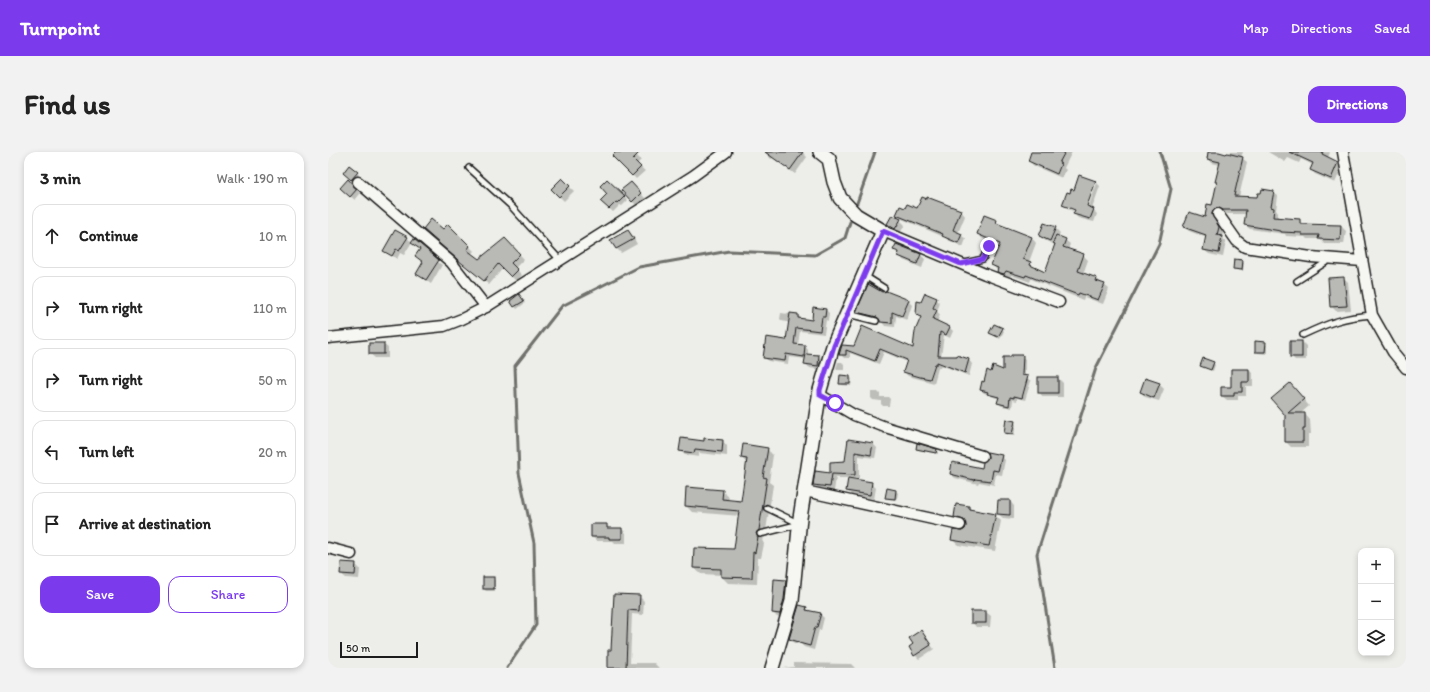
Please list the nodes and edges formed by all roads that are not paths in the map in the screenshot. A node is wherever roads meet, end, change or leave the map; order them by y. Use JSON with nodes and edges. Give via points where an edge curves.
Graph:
{"nodes":[{"id":1,"x":726,"y":152,"type":"edge"},
{"id":2,"x":820,"y":152,"type":"edge"},
{"id":3,"x":1344,"y":152,"type":"edge"},
{"id":4,"x":469,"y":168,"type":"dead end"},
{"id":5,"x":358,"y":182,"type":"dead end"},
{"id":6,"x":1218,"y":214,"type":"dead end"},
{"id":7,"x":879,"y":228,"type":"junction"},
{"id":8,"x":989,"y":246,"type":"dead end"},
{"id":9,"x":1332,"y":259,"type":"junction"},
{"id":10,"x":560,"y":260,"type":"junction"},
{"id":11,"x":1362,"y":261,"type":"junction"},
{"id":12,"x":961,"y":264,"type":"junction"},
{"id":13,"x":864,"y":276,"type":"junction"},
{"id":14,"x":1297,"y":282,"type":"dead end"},
{"id":15,"x":884,"y":288,"type":"dead end"},
{"id":16,"x":1059,"y":302,"type":"dead end"},
{"id":17,"x":486,"y":307,"type":"junction"},
{"id":18,"x":847,"y":313,"type":"junction"},
{"id":19,"x":1372,"y":315,"type":"junction"},
{"id":20,"x":876,"y":321,"type":"dead end"},
{"id":21,"x":1303,"y":335,"type":"dead end"},
{"id":22,"x":328,"y":338,"type":"edge"},
{"id":23,"x":1406,"y":368,"type":"edge"},
{"id":24,"x":820,"y":395,"type":"junction"},
{"id":25,"x":982,"y":456,"type":"dead end"},
{"id":26,"x":805,"y":491,"type":"junction"},
{"id":27,"x":767,"y":508,"type":"dead end"},
{"id":28,"x":800,"y":524,"type":"junction"},
{"id":29,"x":960,"y":525,"type":"dead end"},
{"id":30,"x":760,"y":534,"type":"dead end"},
{"id":31,"x":328,"y":548,"type":"edge"},
{"id":32,"x":351,"y":554,"type":"dead end"},
{"id":33,"x":772,"y":668,"type":"edge"}],
"edges":[{"from":1,"to":10,"type":"street","via":[[693,176]]},
{"from":2,"to":7,"type":"street","via":[[829,159],[840,198],[856,215]]},
{"from":3,"to":11,"type":"street"},
{"from":4,"to":10,"type":"lane","via":[[511,206]]},
{"from":5,"to":17,"type":"street","via":[[451,262]]},
{"from":6,"to":9,"type":"street","via":[[1237,241],[1245,247]]},
{"from":7,"to":12,"type":"street"},
{"from":7,"to":13,"type":"street"},
{"from":8,"to":12,"type":"lane","via":[[983,259]]},
{"from":9,"to":11,"type":"street"},
{"from":9,"to":14,"type":"lane"},
{"from":10,"to":17,"type":"street"},
{"from":11,"to":19,"type":"street"},
{"from":12,"to":16,"type":"street"},
{"from":13,"to":15,"type":"lane"},
{"from":13,"to":18,"type":"street"},
{"from":17,"to":22,"type":"street","via":[[444,326]]},
{"from":18,"to":20,"type":"lane"},
{"from":18,"to":24,"type":"street","via":[[834,346]]},
{"from":19,"to":21,"type":"lane","via":[[1340,319]]},
{"from":19,"to":23,"type":"street","via":[[1393,352]]},
{"from":24,"to":25,"type":"street","via":[[854,415]]},
{"from":24,"to":26,"type":"street"},
{"from":26,"to":28,"type":"street"},
{"from":26,"to":29,"type":"street"},
{"from":27,"to":28,"type":"lane"},
{"from":28,"to":30,"type":"lane"},
{"from":28,"to":33,"type":"street","via":[[792,601]]},
{"from":31,"to":32,"type":"street"}]}
